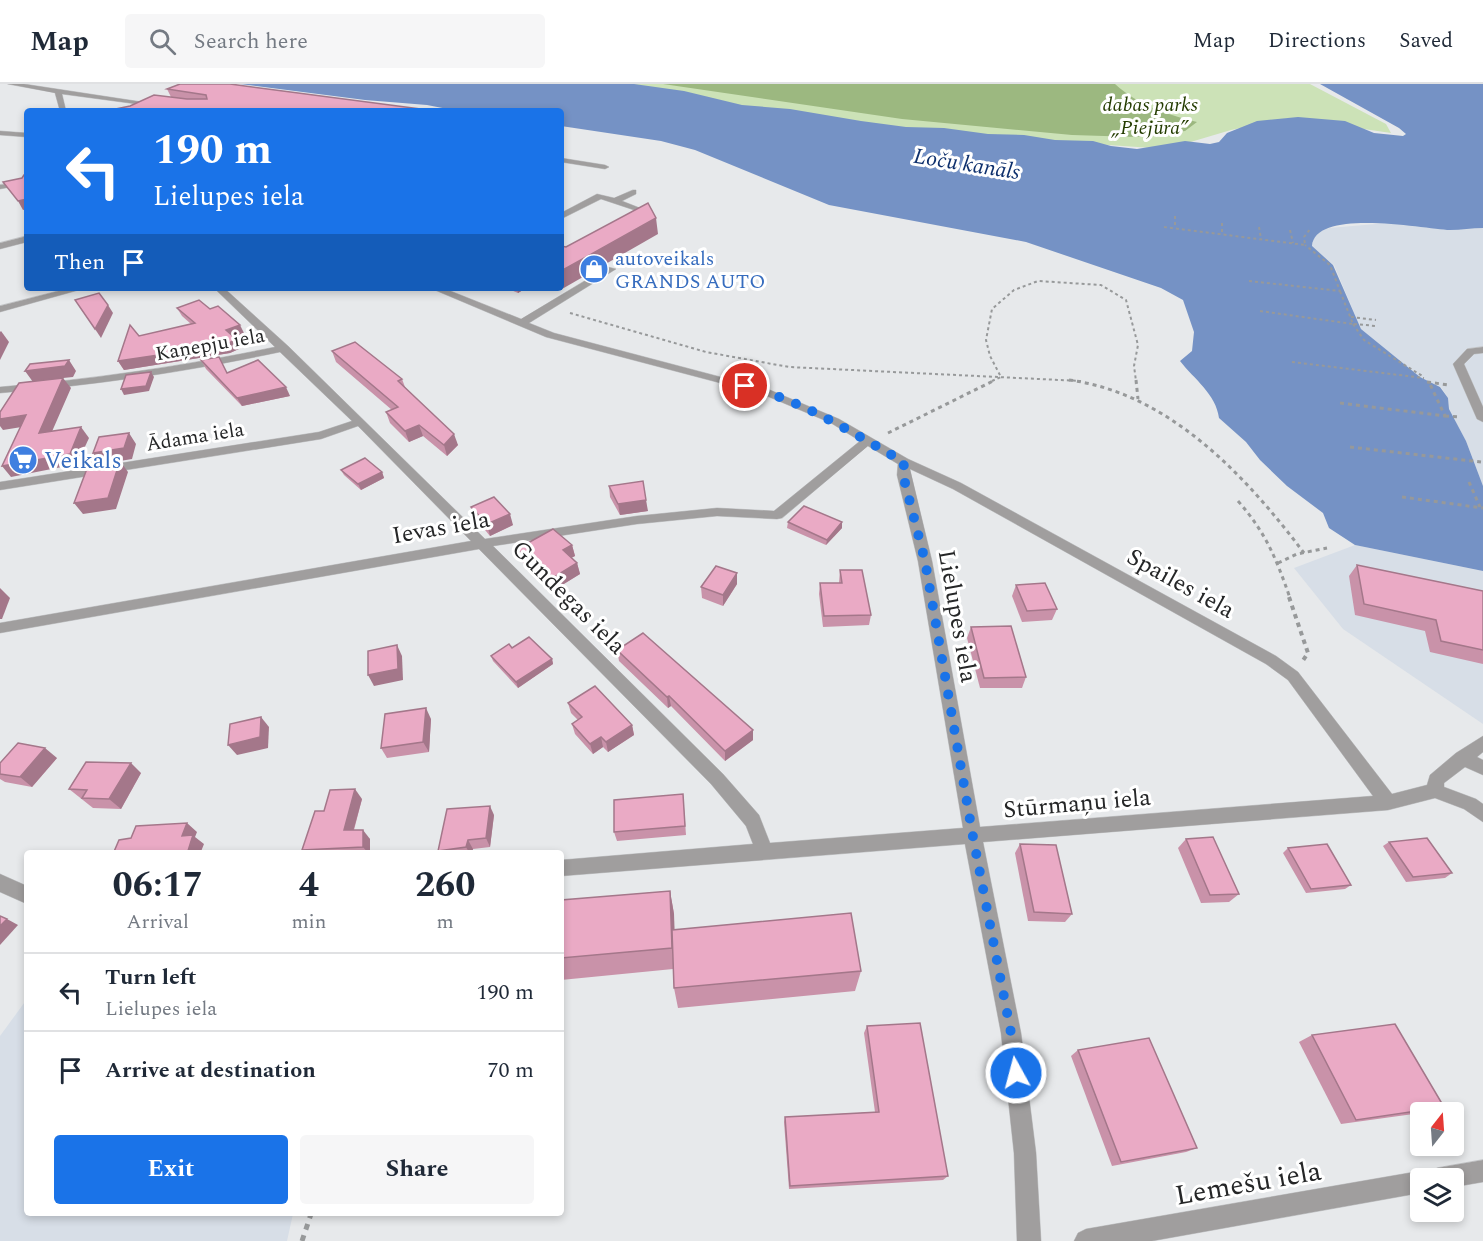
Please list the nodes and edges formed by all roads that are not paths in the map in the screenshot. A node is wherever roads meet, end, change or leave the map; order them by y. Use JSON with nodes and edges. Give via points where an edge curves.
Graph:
{"nodes":[{"id":1,"x":10,"y":85,"type":"edge"},
{"id":2,"x":58,"y":91,"type":"junction"},
{"id":3,"x":116,"y":99,"type":"junction"},
{"id":4,"x":170,"y":106,"type":"edge"},
{"id":5,"x":62,"y":108,"type":"edge"},
{"id":6,"x":125,"y":108,"type":"edge"},
{"id":7,"x":0,"y":133,"type":"edge"},
{"id":8,"x":24,"y":135,"type":"edge"},
{"id":9,"x":564,"y":160,"type":"edge"},
{"id":10,"x":605,"y":166,"type":"dead end"},
{"id":11,"x":24,"y":183,"type":"edge"},
{"id":12,"x":0,"y":188,"type":"edge"},
{"id":13,"x":612,"y":190,"type":"dead end"},
{"id":14,"x":633,"y":192,"type":"dead end"},
{"id":15,"x":600,"y":196,"type":"junction"},
{"id":16,"x":615,"y":201,"type":"junction"},
{"id":17,"x":564,"y":214,"type":"edge"},
{"id":18,"x":621,"y":222,"type":"edge"},
{"id":19,"x":24,"y":240,"type":"edge"},
{"id":20,"x":0,"y":246,"type":"edge"},
{"id":21,"x":611,"y":269,"type":"dead end"},
{"id":22,"x":69,"y":291,"type":"edge"},
{"id":23,"x":222,"y":291,"type":"edge"},
{"id":24,"x":442,"y":291,"type":"edge"},
{"id":25,"x":0,"y":309,"type":"edge"},
{"id":26,"x":520,"y":324,"type":"junction"},
{"id":27,"x":284,"y":348,"type":"junction"},
{"id":28,"x":1483,"y":351,"type":"edge"},
{"id":29,"x":0,"y":390,"type":"edge"},
{"id":30,"x":1483,"y":419,"type":"edge"},
{"id":31,"x":360,"y":422,"type":"junction"},
{"id":32,"x":867,"y":441,"type":"junction"},
{"id":33,"x":904,"y":462,"type":"junction"},
{"id":34,"x":0,"y":486,"type":"edge"},
{"id":35,"x":481,"y":543,"type":"junction"},
{"id":36,"x":0,"y":628,"type":"edge"},
{"id":37,"x":1483,"y":743,"type":"edge"},
{"id":38,"x":1462,"y":758,"type":"junction"},
{"id":39,"x":1483,"y":768,"type":"edge"},
{"id":40,"x":1435,"y":791,"type":"junction"},
{"id":41,"x":1388,"y":802,"type":"junction"},
{"id":42,"x":1483,"y":814,"type":"edge"},
{"id":43,"x":973,"y":837,"type":"junction"},
{"id":44,"x":765,"y":852,"type":"junction"},
{"id":45,"x":564,"y":868,"type":"edge"},
{"id":46,"x":0,"y":883,"type":"edge"},
{"id":47,"x":24,"y":894,"type":"edge"},
{"id":48,"x":1483,"y":1171,"type":"edge"},
{"id":49,"x":1464,"y":1174,"type":"edge"},
{"id":50,"x":1410,"y":1184,"type":"edge"},
{"id":51,"x":1029,"y":1241,"type":"edge"},
{"id":52,"x":1086,"y":1241,"type":"edge"}],
"edges":[{"from":1,"to":2,"type":"street"},
{"from":2,"to":3,"type":"street"},
{"from":2,"to":5,"type":"street"},
{"from":3,"to":4,"type":"street"},
{"from":3,"to":6,"type":"street","via":[[115,103]]},
{"from":7,"to":8,"type":"street"},
{"from":9,"to":10,"type":"street"},
{"from":11,"to":12,"type":"street"},
{"from":13,"to":15,"type":"street"},
{"from":14,"to":16,"type":"street"},
{"from":15,"to":16,"type":"street"},
{"from":15,"to":17,"type":"street"},
{"from":16,"to":18,"type":"street","via":[[641,210]]},
{"from":19,"to":20,"type":"street"},
{"from":21,"to":26,"type":"street"},
{"from":22,"to":25,"type":"street"},
{"from":23,"to":27,"type":"street","name":"Gundegas iela"},
{"from":24,"to":26,"type":"street"},
{"from":26,"to":32,"type":"street","via":[[766,392],[835,421]]},
{"from":27,"to":29,"type":"street","name":"Kaņepju iela","via":[[188,368]]},
{"from":27,"to":31,"type":"street","name":"Gundegas iela"},
{"from":28,"to":30,"type":"street","via":[[1471,351],[1458,364]]},
{"from":31,"to":34,"type":"street","name":"Ādama iela","via":[[321,435]]},
{"from":31,"to":35,"type":"street","name":"Gundegas iela"},
{"from":32,"to":33,"type":"street"},
{"from":32,"to":35,"type":"street","name":"Ievas iela","via":[[777,515],[717,512]]},
{"from":33,"to":41,"type":"street","name":"Spailes iela","via":[[957,486],[1271,660],[1293,676]]},
{"from":33,"to":43,"type":"street","name":"Lielupes iela","via":[[903,475],[925,561]]},
{"from":35,"to":36,"type":"street","name":"Ievas iela"},
{"from":35,"to":44,"type":"street","name":"Gundegas iela","via":[[717,779],[753,821]]},
{"from":37,"to":38,"type":"street"},
{"from":38,"to":39,"type":"street"},
{"from":38,"to":40,"type":"street","via":[[1436,780]]},
{"from":40,"to":41,"type":"street","name":"Stūrmaņu iela"},
{"from":40,"to":42,"type":"street","via":[[1470,804]]},
{"from":41,"to":43,"type":"street","name":"Stūrmaņu iela"},
{"from":43,"to":44,"type":"street","name":"Stūrmaņu iela"},
{"from":43,"to":51,"type":"street","name":"Lielupes iela","via":[[1011,1033],[1025,1153]]},
{"from":44,"to":45,"type":"street","name":"Stūrmaņu iela"},
{"from":46,"to":47,"type":"street"},
{"from":48,"to":49,"type":"street"},
{"from":50,"to":52,"type":"street","name":"Lemešu iela"}]}
